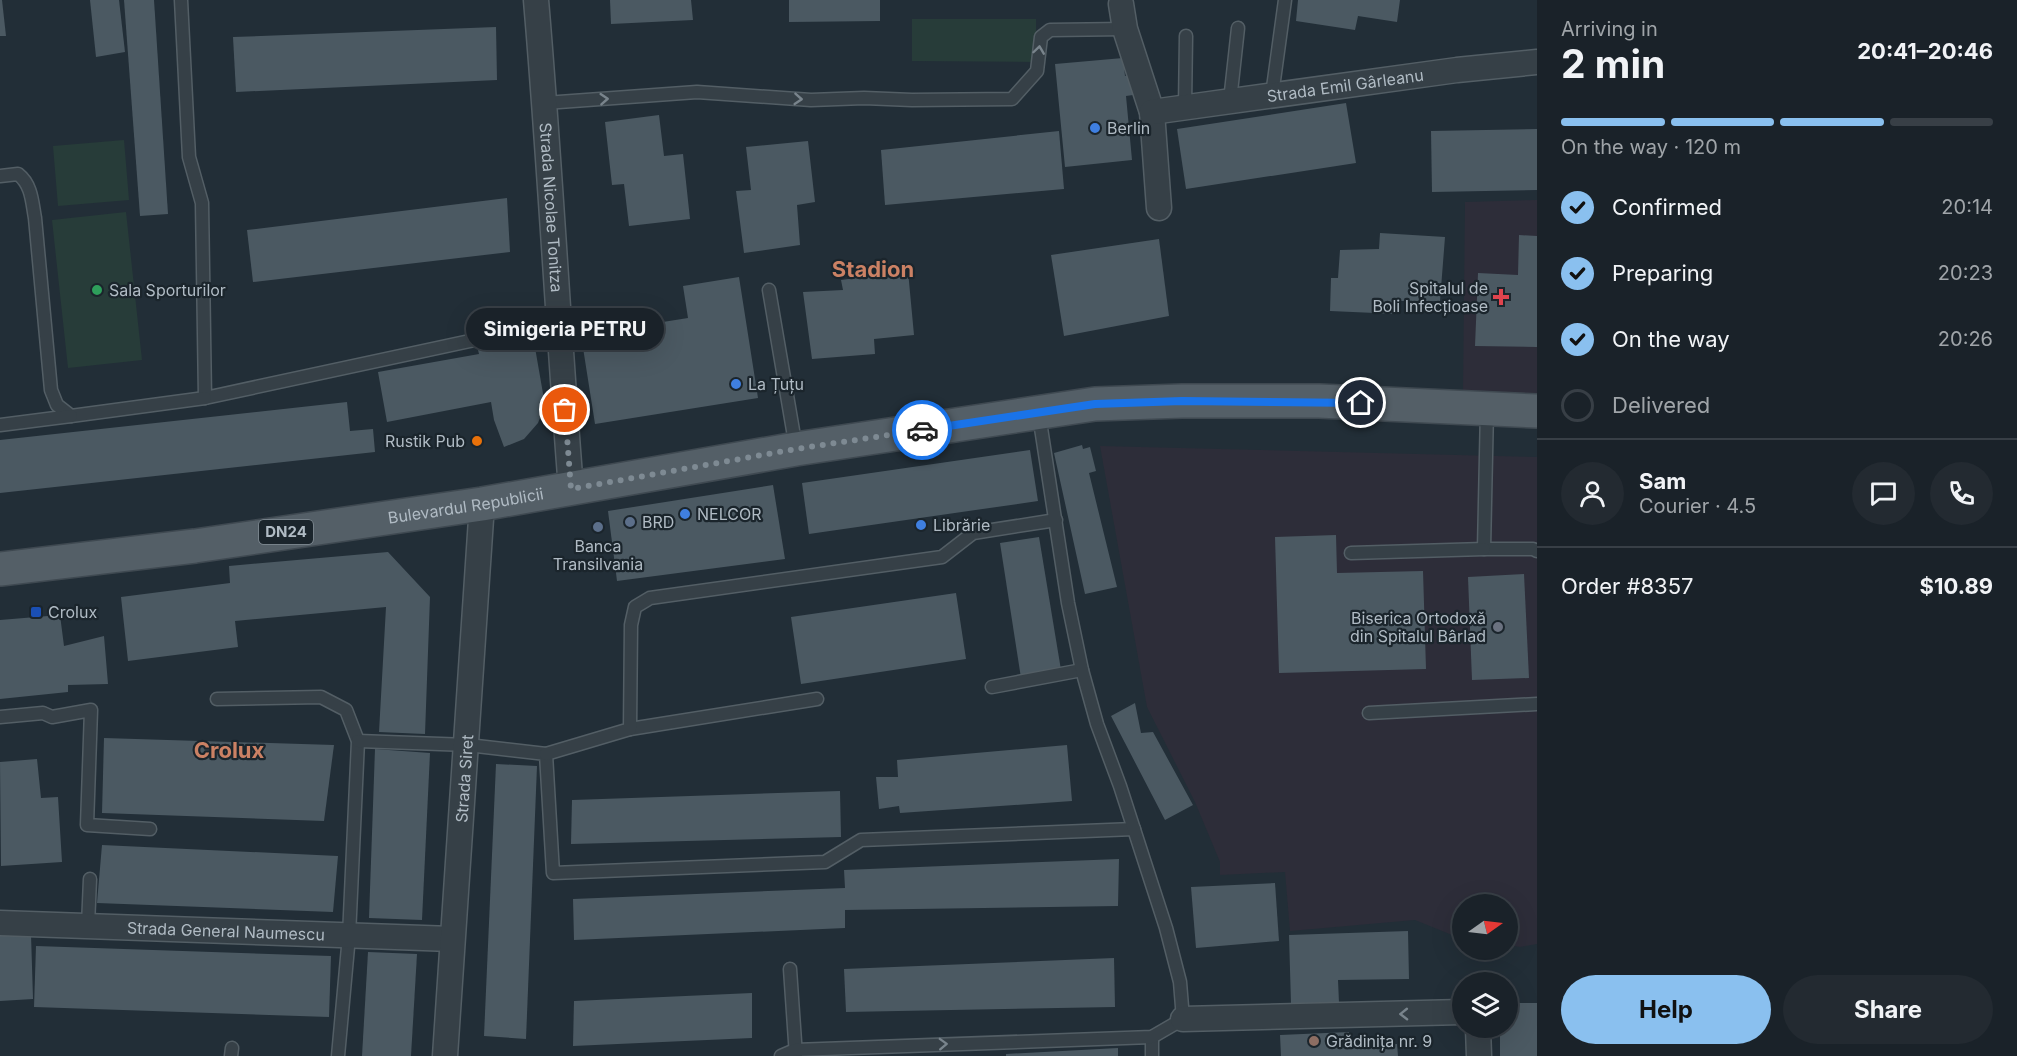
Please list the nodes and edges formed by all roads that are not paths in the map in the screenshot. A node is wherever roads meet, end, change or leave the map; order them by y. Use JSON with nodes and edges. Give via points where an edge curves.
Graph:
{"nodes":[{"id":1,"x":180,"y":0,"type":"edge"},
{"id":2,"x":536,"y":0,"type":"edge"},
{"id":3,"x":1285,"y":0,"type":"edge"},
{"id":4,"x":1121,"y":4,"type":"dead end"},
{"id":5,"x":1238,"y":28,"type":"dead end"},
{"id":6,"x":1125,"y":29,"type":"junction"},
{"id":7,"x":1186,"y":36,"type":"dead end"},
{"id":8,"x":1537,"y":62,"type":"edge"},
{"id":9,"x":1272,"y":95,"type":"junction"},
{"id":10,"x":1230,"y":101,"type":"junction"},
{"id":11,"x":545,"y":103,"type":"junction"},
{"id":12,"x":1185,"y":107,"type":"junction"},
{"id":13,"x":1152,"y":112,"type":"junction"},
{"id":14,"x":0,"y":176,"type":"edge"},
{"id":15,"x":1159,"y":208,"type":"dead end"},
{"id":16,"x":769,"y":290,"type":"dead end"},
{"id":17,"x":558,"y":322,"type":"junction"},
{"id":18,"x":205,"y":398,"type":"junction"},
{"id":19,"x":1488,"y":408,"type":"junction"},
{"id":20,"x":1537,"y":411,"type":"edge"},
{"id":21,"x":1039,"y":412,"type":"junction"},
{"id":22,"x":71,"y":416,"type":"junction"},
{"id":23,"x":0,"y":425,"type":"edge"},
{"id":24,"x":796,"y":449,"type":"junction"},
{"id":25,"x":571,"y":489,"type":"junction"},
{"id":26,"x":482,"y":504,"type":"junction"},
{"id":27,"x":1056,"y":520,"type":"junction"},
{"id":28,"x":1484,"y":549,"type":"junction"},
{"id":29,"x":1537,"y":551,"type":"edge"},
{"id":30,"x":1351,"y":553,"type":"dead end"},
{"id":31,"x":0,"y":569,"type":"edge"},
{"id":32,"x":1082,"y":670,"type":"junction"},
{"id":33,"x":992,"y":687,"type":"dead end"},
{"id":34,"x":217,"y":699,"type":"dead end"},
{"id":35,"x":817,"y":699,"type":"dead end"},
{"id":36,"x":1537,"y":704,"type":"edge"},
{"id":37,"x":1369,"y":713,"type":"dead end"},
{"id":38,"x":0,"y":717,"type":"edge"},
{"id":39,"x":630,"y":729,"type":"junction"},
{"id":40,"x":358,"y":741,"type":"junction"},
{"id":41,"x":468,"y":745,"type":"junction"},
{"id":42,"x":546,"y":754,"type":"junction"},
{"id":43,"x":150,"y":829,"type":"dead end"},
{"id":44,"x":1134,"y":829,"type":"junction"},
{"id":45,"x":90,"y":879,"type":"dead end"},
{"id":46,"x":0,"y":923,"type":"edge"},
{"id":47,"x":87,"y":925,"type":"junction"},
{"id":48,"x":349,"y":936,"type":"junction"},
{"id":49,"x":452,"y":939,"type":"junction"},
{"id":50,"x":790,"y":969,"type":"dead end"},
{"id":51,"x":1452,"y":1012,"type":"edge"},
{"id":52,"x":1183,"y":1019,"type":"junction"},
{"id":53,"x":1152,"y":1036,"type":"junction"},
{"id":54,"x":1478,"y":1038,"type":"edge"},
{"id":55,"x":795,"y":1053,"type":"edge"},
{"id":56,"x":338,"y":1056,"type":"edge"},
{"id":57,"x":445,"y":1056,"type":"edge"},
{"id":58,"x":781,"y":1056,"type":"edge"},
{"id":59,"x":1152,"y":1056,"type":"edge"},
{"id":60,"x":1479,"y":1056,"type":"edge"}],
"edges":[{"from":1,"to":18,"type":"lane","via":[[189,157],[202,203]]},
{"from":2,"to":11,"type":"street","name":"Strada Nicolae Tonitza"},
{"from":3,"to":9,"type":"lane"},
{"from":4,"to":6,"type":"street"},
{"from":5,"to":10,"type":"lane"},
{"from":11,"to":6,"type":"lane","one_way":true,"via":[[696,92],[811,100],[1012,99],[1037,71],[1041,37],[1050,30]]},
{"from":6,"to":13,"type":"street"},
{"from":7,"to":12,"type":"lane"},
{"from":8,"to":9,"type":"street","name":"Strada Emil Gârleanu"},
{"from":9,"to":10,"type":"street","name":"Strada Emil Gârleanu"},
{"from":10,"to":12,"type":"street","name":"Strada Emil Gârleanu"},
{"from":11,"to":17,"type":"street","name":"Strada Nicolae Tonitza"},
{"from":12,"to":13,"type":"street","name":"Strada Emil Gârleanu"},
{"from":13,"to":15,"type":"street"},
{"from":14,"to":22,"type":"lane","via":[[18,174],[30,192],[51,390],[57,405]]},
{"from":16,"to":24,"type":"lane"},
{"from":17,"to":18,"type":"lane"},
{"from":17,"to":25,"type":"street","name":"Strada Nicolae Tonitza"},
{"from":18,"to":22,"type":"lane"},
{"from":19,"to":20,"type":"main road","name":"Bulevardul Republicii","number":"DN24"},
{"from":19,"to":21,"type":"main road","name":"Bulevardul Republicii","number":"DN24","via":[[1319,401],[1182,401],[1095,404]]},
{"from":19,"to":28,"type":"lane"},
{"from":21,"to":24,"type":"main road","name":"Bulevardul Republicii","number":"DN24"},
{"from":21,"to":27,"type":"lane"},
{"from":22,"to":23,"type":"lane"},
{"from":24,"to":25,"type":"main road","name":"Bulevardul Republicii","number":"DN24"},
{"from":25,"to":26,"type":"main road","name":"Bulevardul Republicii","number":"DN24"},
{"from":26,"to":31,"type":"main road","name":"Bulevardul Republicii","number":"DN24","via":[[195,546]]},
{"from":26,"to":41,"type":"street","name":"Strada Siret"},
{"from":27,"to":32,"type":"lane"},
{"from":27,"to":39,"type":"lane","via":[[973,533],[942,557],[650,598],[635,607],[631,625]]},
{"from":28,"to":29,"type":"lane"},
{"from":28,"to":30,"type":"lane"},
{"from":32,"to":33,"type":"lane"},
{"from":32,"to":44,"type":"lane"},
{"from":34,"to":40,"type":"lane","via":[[321,697],[346,710]]},
{"from":35,"to":39,"type":"lane"},
{"from":36,"to":37,"type":"lane"},
{"from":38,"to":43,"type":"lane","via":[[43,713],[52,717],[92,710],[87,825]]},
{"from":39,"to":42,"type":"lane"},
{"from":40,"to":41,"type":"lane"},
{"from":40,"to":48,"type":"lane"},
{"from":41,"to":42,"type":"lane"},
{"from":41,"to":49,"type":"street","name":"Strada Siret"},
{"from":42,"to":44,"type":"lane","via":[[553,873],[825,862],[861,840]]},
{"from":44,"to":52,"type":"lane","via":[[1180,982]]},
{"from":45,"to":47,"type":"lane"},
{"from":46,"to":47,"type":"street","name":"Strada General Naumescu"},
{"from":47,"to":48,"type":"street","name":"Strada General Naumescu"},
{"from":48,"to":49,"type":"street","name":"Strada General Naumescu"},
{"from":48,"to":56,"type":"lane"},
{"from":49,"to":57,"type":"street","name":"Strada Siret"},
{"from":50,"to":55,"type":"lane"},
{"from":51,"to":52,"type":"street","one_way":true},
{"from":52,"to":53,"type":"lane"},
{"from":55,"to":53,"type":"lane","one_way":true},
{"from":53,"to":59,"type":"lane"},
{"from":54,"to":60,"type":"street"},
{"from":55,"to":58,"type":"lane"}]}
